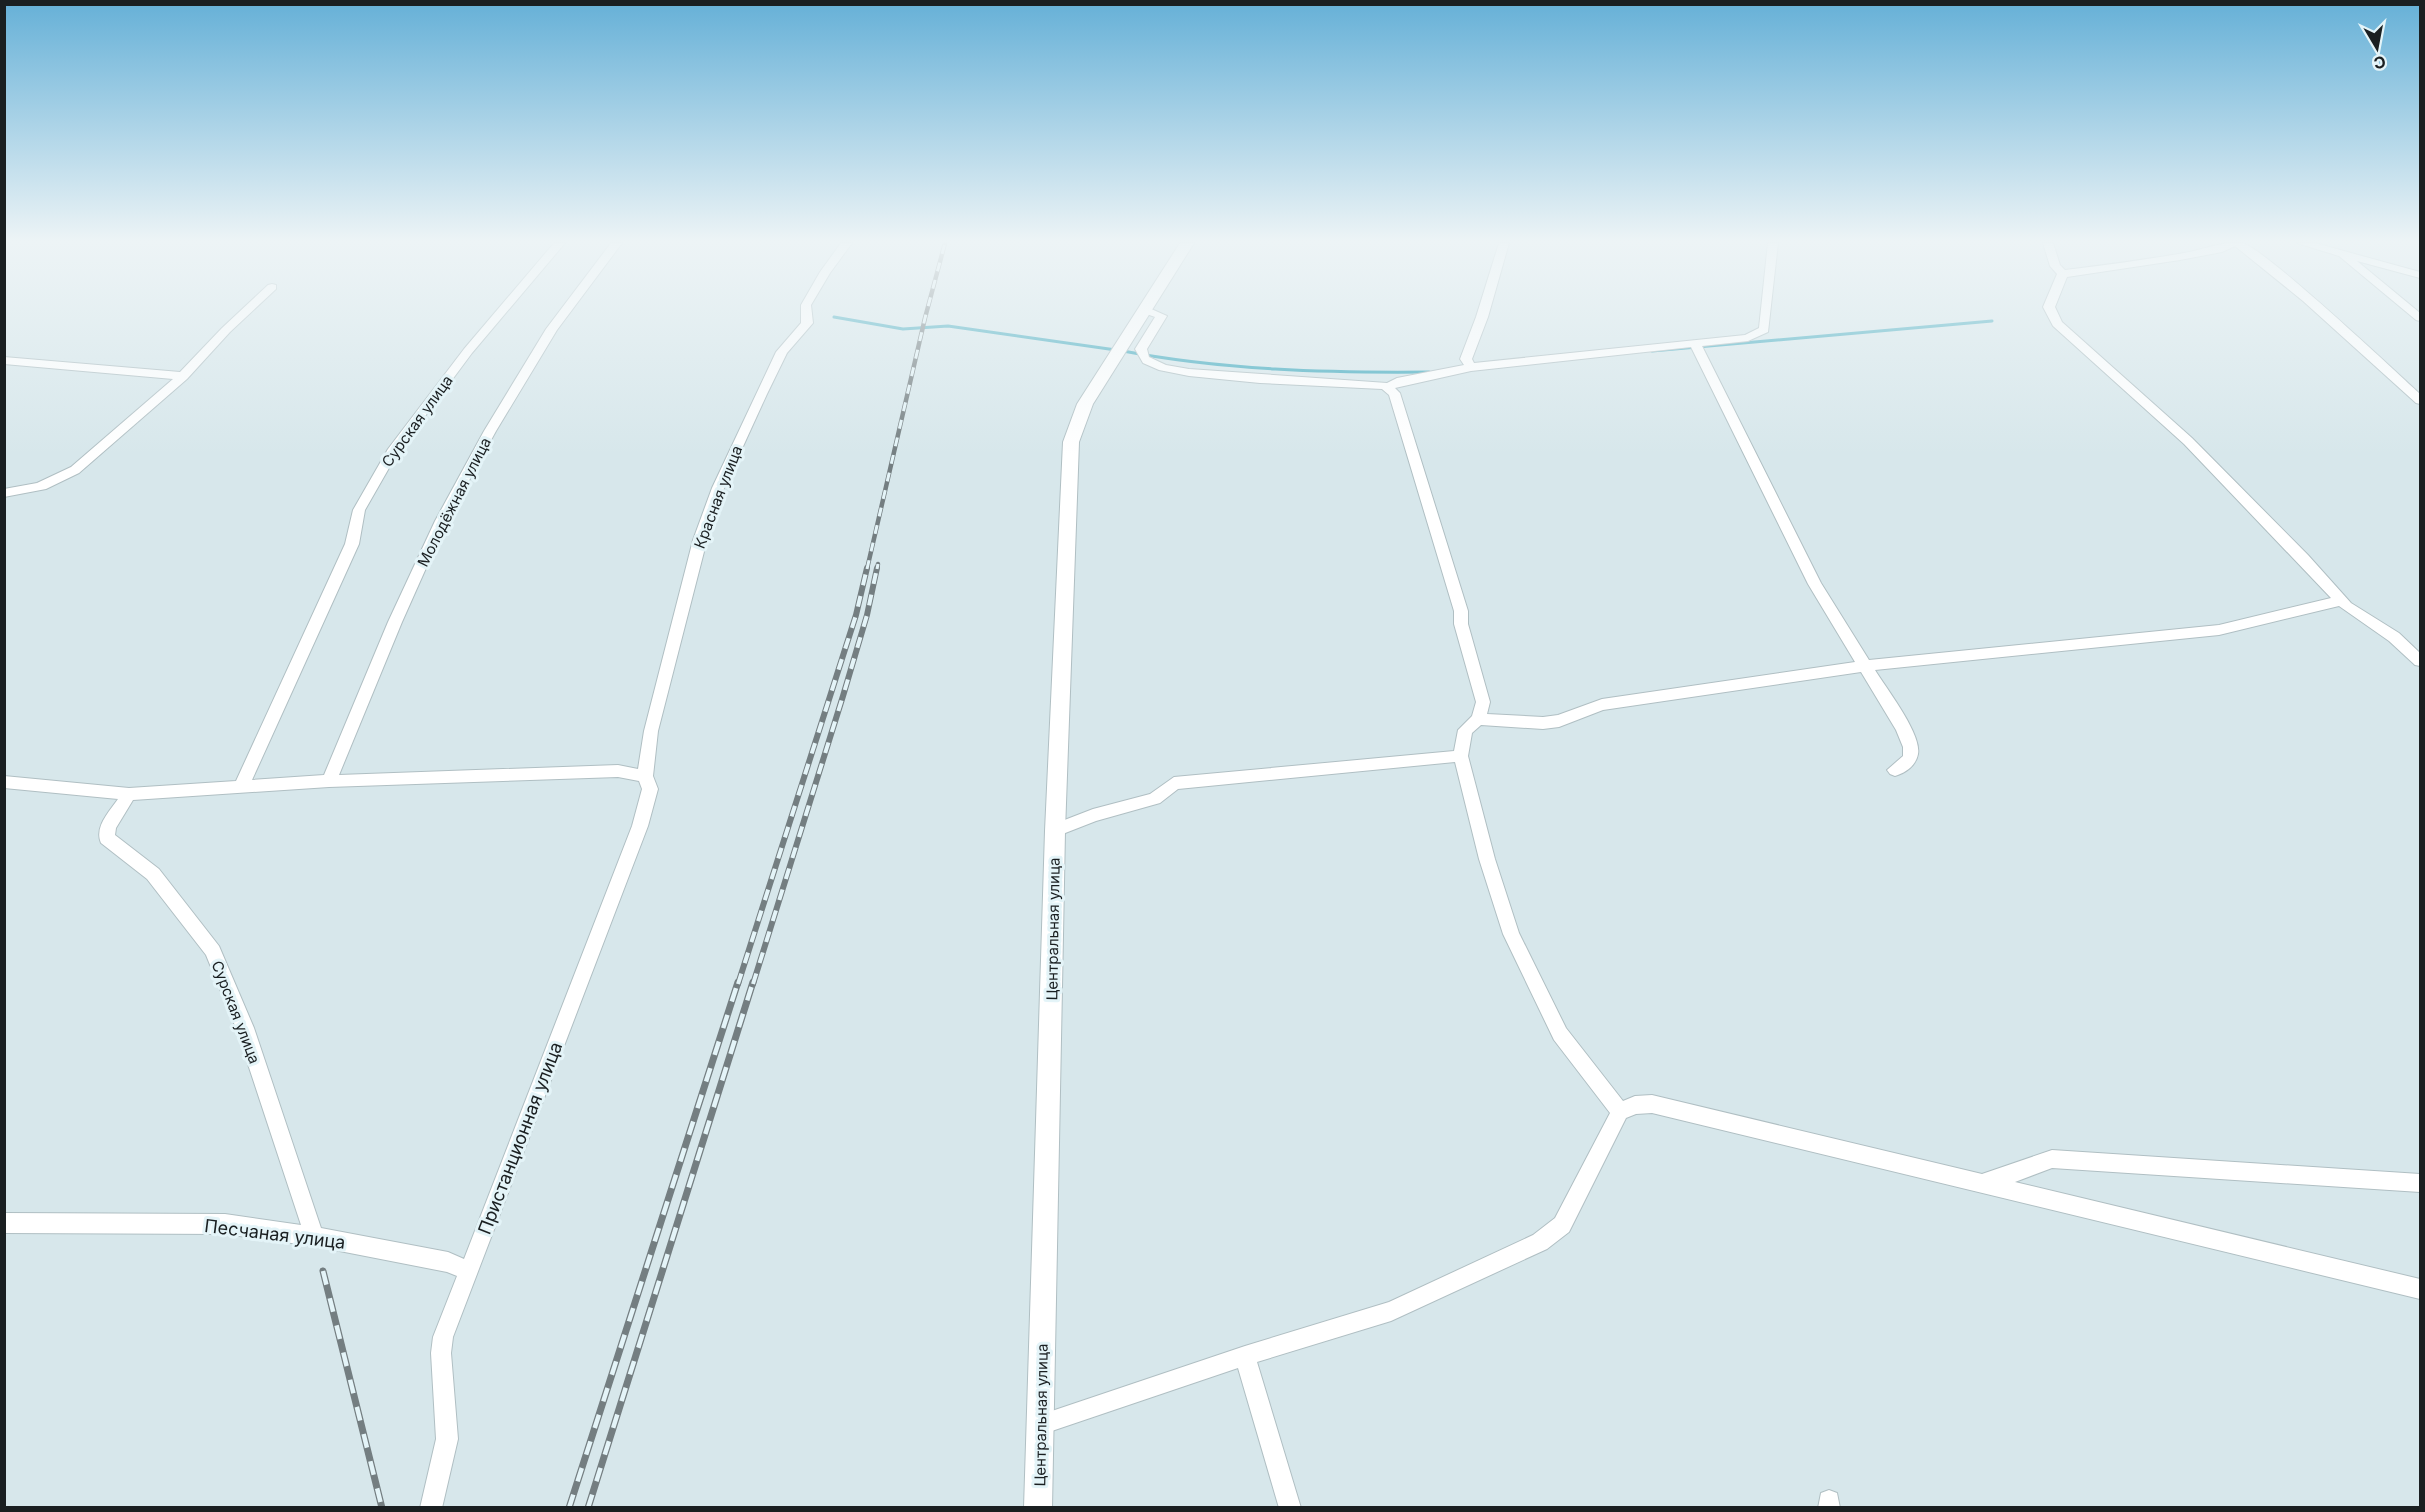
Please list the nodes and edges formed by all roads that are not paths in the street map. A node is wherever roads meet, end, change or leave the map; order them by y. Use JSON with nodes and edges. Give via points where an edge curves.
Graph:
{"nodes":[{"id":1,"x":244,"y":314,"type":"edge"},
{"id":2,"x":500,"y":314,"type":"edge"},
{"id":3,"x":563,"y":314,"type":"edge"},
{"id":4,"x":806,"y":314,"type":"edge"},
{"id":5,"x":1142,"y":314,"type":"edge"},
{"id":6,"x":1154,"y":314,"type":"edge"},
{"id":7,"x":1483,"y":314,"type":"edge"},
{"id":8,"x":1766,"y":314,"type":"edge"},
{"id":9,"x":2052,"y":314,"type":"edge"},
{"id":10,"x":2323,"y":314,"type":"edge"},
{"id":11,"x":1695,"y":344,"type":"junction"},
{"id":12,"x":4,"y":360,"type":"edge"},
{"id":13,"x":1471,"y":367,"type":"junction"},
{"id":14,"x":183,"y":376,"type":"junction"},
{"id":15,"x":1388,"y":387,"type":"junction"},
{"id":16,"x":2421,"y":400,"type":"edge"},
{"id":17,"x":4,"y":493,"type":"edge"},
{"id":18,"x":2341,"y":601,"type":"junction"},
{"id":19,"x":2421,"y":661,"type":"edge"},
{"id":20,"x":1865,"y":666,"type":"junction"},
{"id":21,"x":1478,"y":719,"type":"junction"},
{"id":22,"x":1461,"y":756,"type":"junction"},
{"id":23,"x":1894,"y":770,"type":"dead end"},
{"id":24,"x":645,"y":776,"type":"junction"},
{"id":25,"x":4,"y":782,"type":"edge"},
{"id":26,"x":329,"y":782,"type":"junction"},
{"id":27,"x":241,"y":787,"type":"junction"},
{"id":28,"x":129,"y":794,"type":"junction"},
{"id":29,"x":1055,"y":831,"type":"junction"},
{"id":30,"x":1620,"y":1112,"type":"junction"},
{"id":31,"x":2421,"y":1183,"type":"edge"},
{"id":32,"x":1982,"y":1184,"type":"junction"},
{"id":33,"x":4,"y":1223,"type":"edge"},
{"id":34,"x":314,"y":1236,"type":"junction"},
{"id":35,"x":469,"y":1271,"type":"junction"},
{"id":36,"x":2421,"y":1289,"type":"edge"},
{"id":37,"x":1245,"y":1356,"type":"junction"},
{"id":38,"x":1040,"y":1425,"type":"junction"},
{"id":39,"x":431,"y":1508,"type":"edge"},
{"id":40,"x":1038,"y":1508,"type":"edge"},
{"id":41,"x":1290,"y":1508,"type":"edge"}],
"edges":[{"from":1,"to":14,"type":"street"},
{"from":2,"to":27,"type":"street","name":"Сурская улица","via":[[392,452],[362,503],[352,544]]},
{"from":3,"to":26,"type":"street","name":"Молодёжная улица","via":[[490,431],[441,521]]},
{"from":4,"to":24,"type":"street","name":"Красная улица","via":[[807,323],[782,352],[745,426],[700,540],[651,731]]},
{"from":5,"to":29,"type":"main road","name":"Центральная улица","via":[[1085,404],[1071,442]]},
{"from":6,"to":15,"type":"street","via":[[1161,316],[1141,349],[1149,362],[1195,373]]},
{"from":7,"to":13,"type":"street","via":[[1466,359]]},
{"from":8,"to":11,"type":"street","via":[[1764,330],[1748,338]]},
{"from":9,"to":18,"type":"street","via":[[2058,324],[2188,441]]},
{"from":10,"to":16,"type":"street"},
{"from":11,"to":13,"type":"street"},
{"from":11,"to":20,"type":"street","via":[[1789,536]]},
{"from":12,"to":14,"type":"street"},
{"from":13,"to":15,"type":"street"},
{"from":14,"to":17,"type":"street","via":[[62,479]]},
{"from":15,"to":21,"type":"street","via":[[1398,403],[1461,610],[1461,624],[1483,702]]},
{"from":18,"to":19,"type":"street"},
{"from":18,"to":20,"type":"street","via":[[2218,630]]},
{"from":20,"to":21,"type":"street","via":[[1602,705],[1543,723]]},
{"from":20,"to":23,"type":"street","via":[[1909,741],[1908,763]]},
{"from":21,"to":22,"type":"street","via":[[1465,730]]},
{"from":22,"to":29,"type":"street","via":[[1174,783],[1155,799],[1093,814]]},
{"from":22,"to":30,"type":"street","via":[[1511,934],[1560,1034]]},
{"from":24,"to":26,"type":"street","via":[[618,771]]},
{"from":24,"to":35,"type":"street","name":"Пристанционная улица","via":[[650,789],[640,826]]},
{"from":25,"to":28,"type":"street"},
{"from":26,"to":27,"type":"street"},
{"from":27,"to":28,"type":"street"},
{"from":28,"to":34,"type":"street","name":"Сурская улица","via":[[108,827],[107,838],[153,874],[213,951],[245,1028]]},
{"from":29,"to":38,"type":"main road","name":"Центральная улица"},
{"from":30,"to":32,"type":"street","via":[[1635,1105],[1652,1104]]},
{"from":30,"to":37,"type":"street","via":[[1562,1225],[1540,1242],[1391,1311]]},
{"from":31,"to":32,"type":"street","via":[[2052,1159],[2000,1181]]},
{"from":32,"to":36,"type":"street"},
{"from":33,"to":34,"type":"street","name":"Песчаная улица","via":[[225,1224]]},
{"from":34,"to":35,"type":"street","name":"Песчаная улица","via":[[448,1262]]},
{"from":35,"to":39,"type":"street","name":"Пристанционная улица","via":[[443,1337],[447,1439]]},
{"from":37,"to":38,"type":"street"},
{"from":37,"to":41,"type":"street"},
{"from":38,"to":40,"type":"main road","name":"Центральная улица"}]}
